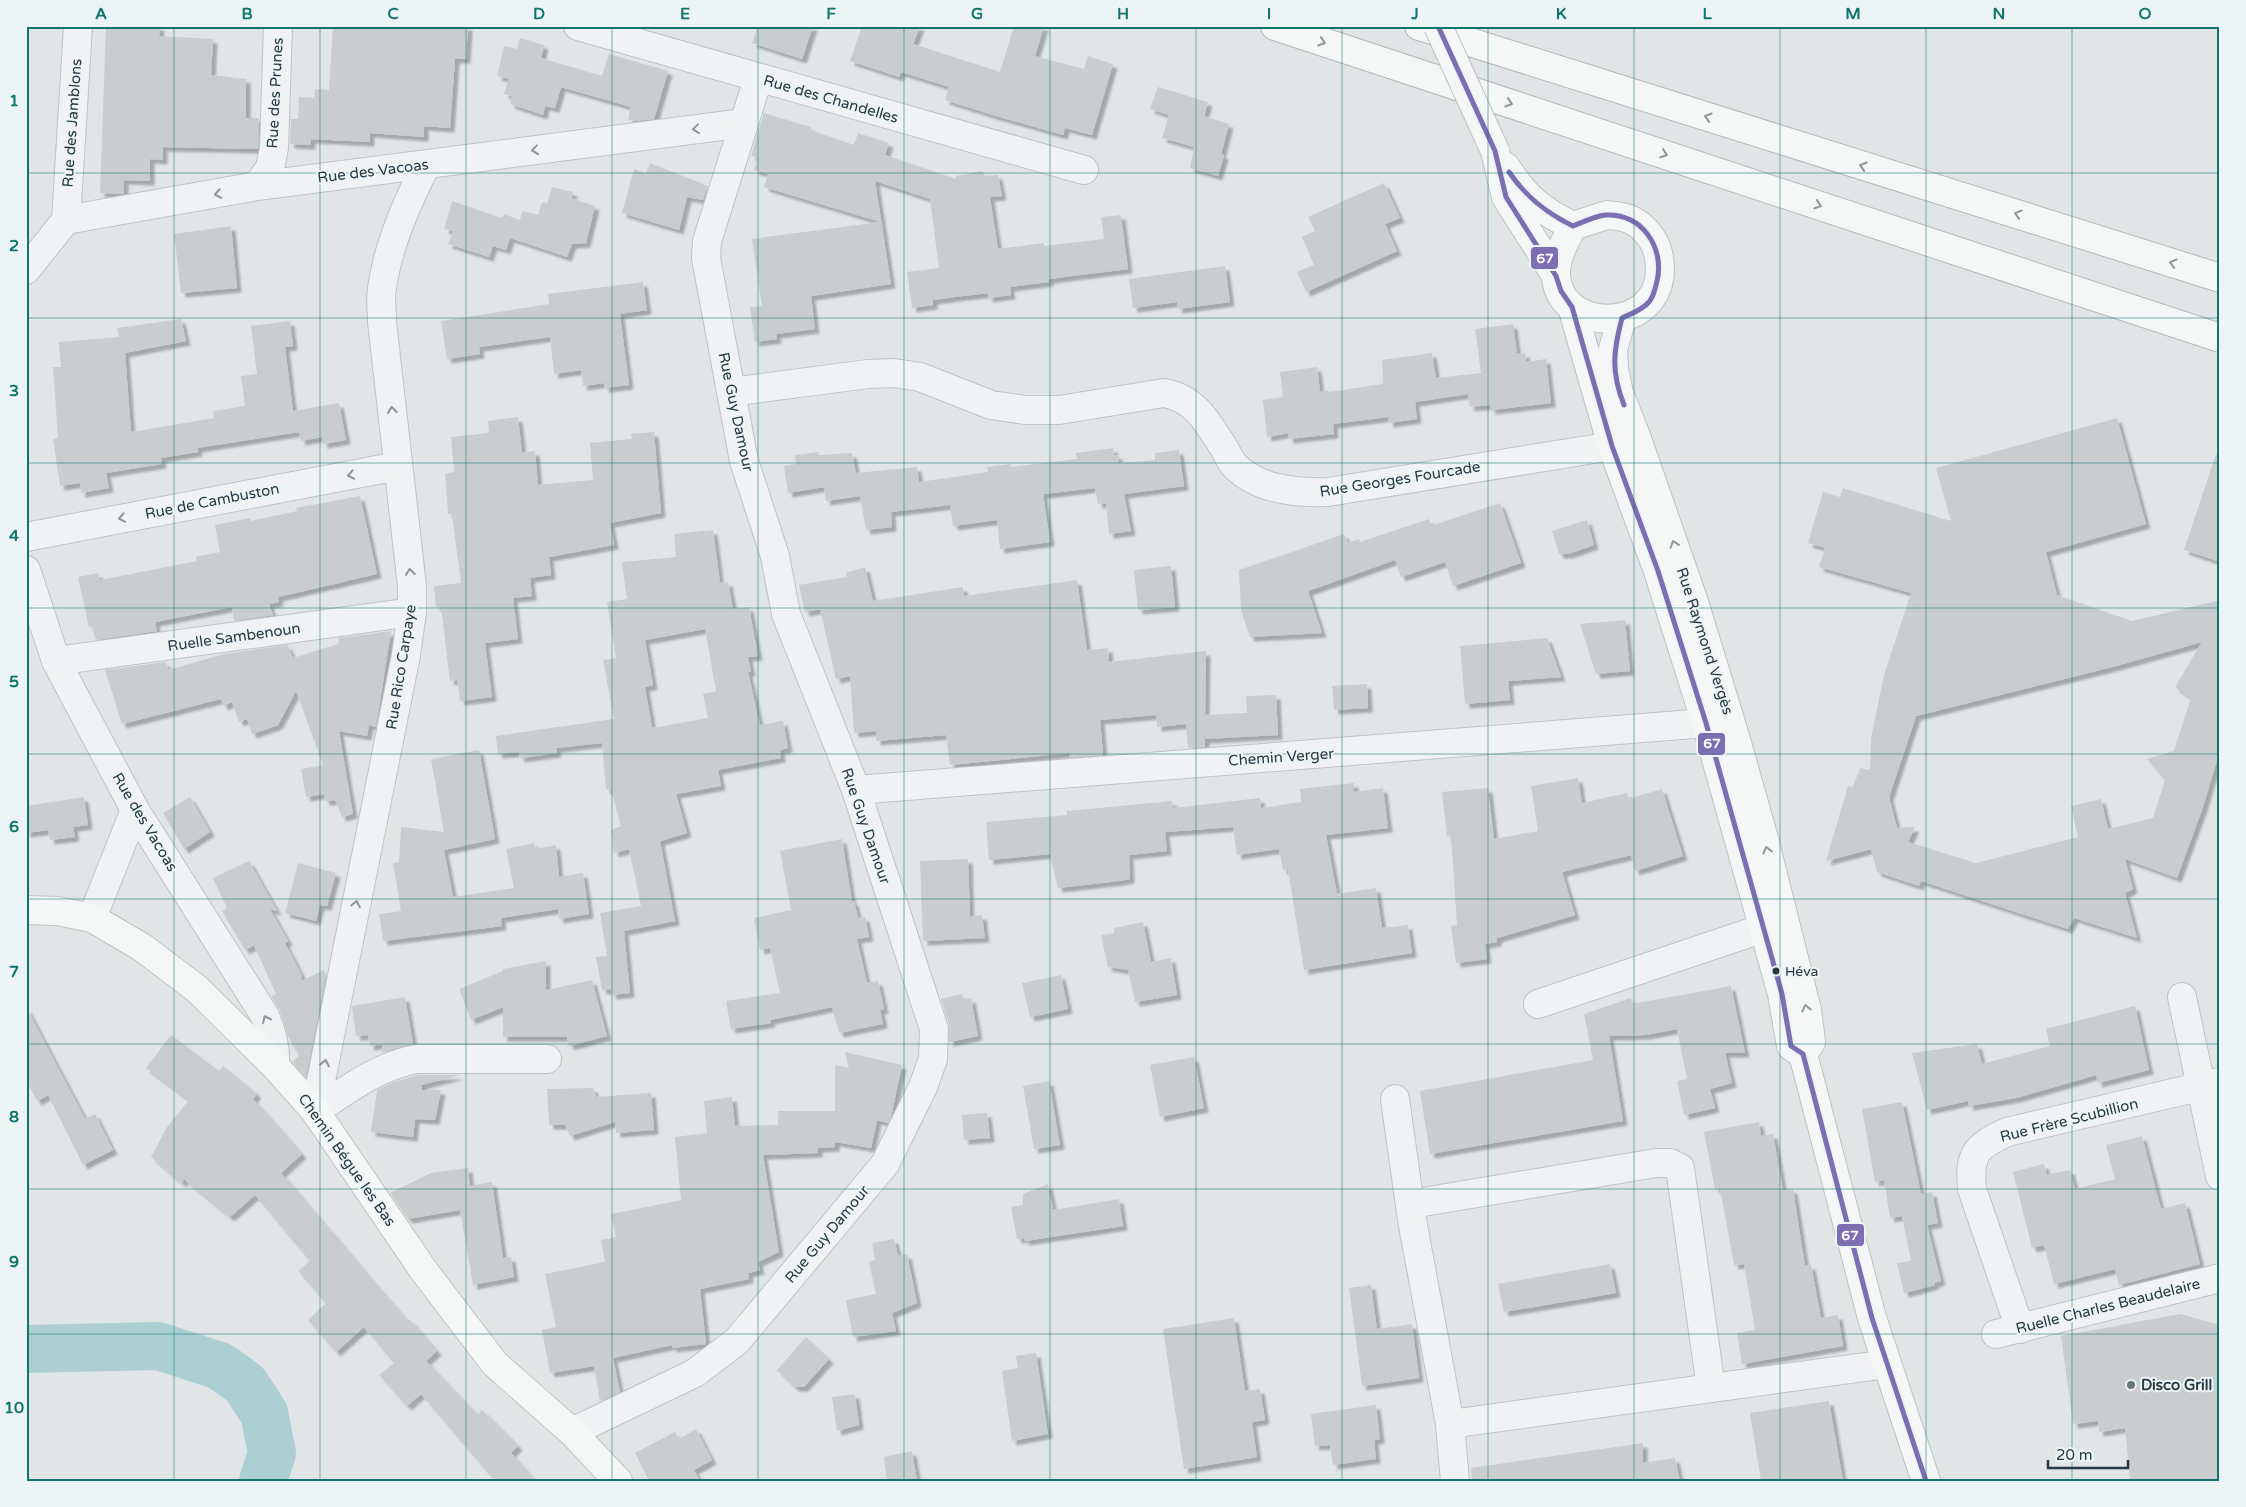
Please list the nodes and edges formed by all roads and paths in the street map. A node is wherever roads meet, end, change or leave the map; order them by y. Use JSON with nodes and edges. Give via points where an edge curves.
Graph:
{"nodes":[{"id":1,"x":78,"y":26,"type":"edge"},
{"id":2,"x":278,"y":26,"type":"edge"},
{"id":3,"x":578,"y":26,"type":"edge"},
{"id":4,"x":1275,"y":26,"type":"edge"},
{"id":5,"x":1419,"y":26,"type":"edge"},
{"id":6,"x":1438,"y":26,"type":"edge"},
{"id":7,"x":758,"y":79,"type":"junction"},
{"id":8,"x":744,"y":123,"type":"junction"},
{"id":9,"x":1495,"y":151,"type":"junction"},
{"id":10,"x":426,"y":165,"type":"junction"},
{"id":11,"x":1084,"y":170,"type":"dead end"},
{"id":12,"x":257,"y":186,"type":"junction"},
{"id":13,"x":66,"y":220,"type":"junction"},
{"id":14,"x":1573,"y":226,"type":"junction"},
{"id":15,"x":26,"y":270,"type":"edge"},
{"id":16,"x":1556,"y":276,"type":"junction"},
{"id":17,"x":2220,"y":278,"type":"edge"},
{"id":18,"x":1572,"y":308,"type":"junction"},
{"id":19,"x":1622,"y":318,"type":"junction"},
{"id":20,"x":2220,"y":338,"type":"edge"},
{"id":21,"x":731,"y":392,"type":"junction"},
{"id":22,"x":1624,"y":441,"type":"junction"},
{"id":23,"x":398,"y":466,"type":"junction"},
{"id":24,"x":26,"y":537,"type":"edge"},
{"id":25,"x":26,"y":570,"type":"edge"},
{"id":26,"x":412,"y":612,"type":"junction"},
{"id":27,"x":33,"y":618,"type":"edge"},
{"id":28,"x":56,"y":661,"type":"junction"},
{"id":29,"x":1706,"y":723,"type":"junction"},
{"id":30,"x":856,"y":790,"type":"junction"},
{"id":31,"x":135,"y":810,"type":"junction"},
{"id":32,"x":26,"y":910,"type":"edge"},
{"id":33,"x":92,"y":918,"type":"junction"},
{"id":34,"x":1764,"y":928,"type":"junction"},
{"id":35,"x":2182,"y":996,"type":"dead end"},
{"id":36,"x":1538,"y":1004,"type":"dead end"},
{"id":37,"x":1803,"y":1054,"type":"junction"},
{"id":38,"x":547,"y":1059,"type":"dead end"},
{"id":39,"x":275,"y":1066,"type":"junction"},
{"id":40,"x":2210,"y":1085,"type":"edge"},
{"id":41,"x":1395,"y":1099,"type":"dead end"},
{"id":42,"x":315,"y":1111,"type":"junction"},
{"id":43,"x":2220,"y":1176,"type":"edge"},
{"id":44,"x":1411,"y":1204,"type":"junction"},
{"id":45,"x":2220,"y":1278,"type":"edge"},
{"id":46,"x":2008,"y":1332,"type":"joint"},
{"id":47,"x":1887,"y":1364,"type":"junction"},
{"id":48,"x":1711,"y":1388,"type":"junction"},
{"id":49,"x":1450,"y":1424,"type":"junction"},
{"id":50,"x":572,"y":1432,"type":"junction"},
{"id":51,"x":618,"y":1481,"type":"edge"},
{"id":52,"x":1455,"y":1481,"type":"edge"},
{"id":53,"x":1926,"y":1481,"type":"edge"}],
"edges":[{"from":1,"to":13,"type":"street","name":"Rue des Jamblons"},
{"from":2,"to":12,"type":"street","name":"Rue des Prunes","via":[[274,148],[270,168]]},
{"from":3,"to":7,"type":"street","name":"Rue des Chandelles"},
{"from":4,"to":20,"type":"main road","one_way":true},
{"from":17,"to":5,"type":"main road","one_way":true},
{"from":6,"to":9,"type":"main road","bridge":true},
{"from":7,"to":8,"type":"street","name":"Rue Guy Damour"},
{"from":7,"to":11,"type":"street","name":"Rue des Chandelles"},
{"from":8,"to":10,"type":"street","name":"Rue des Vacoas","one_way":true},
{"from":8,"to":21,"type":"street","name":"Rue Guy Damour","via":[[707,241],[706,258]]},
{"from":9,"to":14,"type":"main road","via":[[1529,198],[1547,214]]},
{"from":9,"to":16,"type":"main road","via":[[1506,197]]},
{"from":10,"to":12,"type":"street","name":"Rue des Vacoas"},
{"from":23,"to":10,"type":"street","name":"Rue Rico Carpaye","one_way":true,"via":[[382,322],[382,289],[405,207]]},
{"from":12,"to":13,"type":"street","name":"Rue des Vacoas","one_way":true},
{"from":13,"to":15,"type":"street"},
{"from":14,"to":16,"type":"main road","via":[[1560,251]]},
{"from":14,"to":19,"type":"main road","via":[[1607,215],[1629,219],[1644,229],[1656,246],[1660,263],[1655,290],[1649,302]]},
{"from":16,"to":18,"type":"main road"},
{"from":18,"to":19,"type":"main road","via":[[1592,317]]},
{"from":18,"to":22,"type":"main road","name":"Rue Raymond Vergès"},
{"from":19,"to":22,"type":"main road","name":"Rue Raymond Vergès","via":[[1613,349]]},
{"from":21,"to":22,"type":"street","name":"Rue Georges Fourcade","via":[[894,372],[920,377],[991,406],[1025,410],[1059,410],[1164,393],[1176,395],[1206,420],[1234,465],[1273,487],[1299,493],[1328,492]]},
{"from":21,"to":30,"type":"street","name":"Rue Guy Damour","via":[[744,461],[776,556],[786,614]]},
{"from":22,"to":29,"type":"main road","name":"Rue Raymond Vergès","via":[[1658,571]]},
{"from":37,"to":22,"type":"main road","name":"Rue Raymond Vergès","one_way":true,"via":[[1811,1042],[1806,1010],[1735,736],[1694,602]]},
{"from":23,"to":24,"type":"street","name":"Rue de Cambuston","one_way":true},
{"from":26,"to":23,"type":"street","name":"Rue Rico Carpaye","one_way":true},
{"from":25,"to":27,"type":"street","name":"Rue des Vacoas"},
{"from":26,"to":28,"type":"street","name":"Ruelle Sambenoun"},
{"from":42,"to":26,"type":"street","name":"Rue Rico Carpaye","one_way":true},
{"from":27,"to":28,"type":"street","name":"Rue des Vacoas"},
{"from":28,"to":31,"type":"street","name":"Rue des Vacoas"},
{"from":29,"to":30,"type":"street","name":"Chemin Verger"},
{"from":29,"to":34,"type":"main road","name":"Rue Raymond Vergès"},
{"from":30,"to":50,"type":"street","name":"Rue Guy Damour","via":[[934,1029],[933,1059],[923,1087],[885,1164],[737,1341],[695,1373]]},
{"from":31,"to":33,"type":"street"},
{"from":39,"to":31,"type":"street","name":"Rue des Vacoas","one_way":true,"via":[[274,1042],[266,1016]]},
{"from":32,"to":33,"type":"main road","name":"Chemin Bégue les Bas","via":[[57,911]]},
{"from":33,"to":39,"type":"main road","name":"Chemin Bégue les Bas","via":[[143,948],[197,989]]},
{"from":34,"to":36,"type":"street"},
{"from":34,"to":37,"type":"main road","name":"Rue Raymond Vergès","via":[[1782,994],[1791,1046]]},
{"from":35,"to":40,"type":"street"},
{"from":37,"to":47,"type":"main road","name":"Rue Raymond Vergès","via":[[1842,1209]]},
{"from":38,"to":42,"type":"street","via":[[416,1059],[397,1063],[378,1070]]},
{"from":39,"to":42,"type":"main road","name":"Chemin Bégue les Bas"},
{"from":40,"to":43,"type":"street"},
{"from":40,"to":46,"type":"street","name":"Rue Frère Scubillion","via":[[2007,1132],[1990,1140],[1974,1154],[1970,1171],[1972,1189]]},
{"from":41,"to":44,"type":"street"},
{"from":42,"to":50,"type":"main road","name":"Chemin Bégue les Bas","via":[[424,1271],[495,1364]]},
{"from":44,"to":48,"type":"street","via":[[1656,1163],[1670,1163],[1680,1168]]},
{"from":44,"to":49,"type":"street"},
{"from":45,"to":46,"type":"street","name":"Ruelle Charles Beaudelaire"},
{"from":47,"to":48,"type":"street"},
{"from":47,"to":53,"type":"main road","name":"Rue Raymond Vergès"},
{"from":48,"to":49,"type":"street"},
{"from":49,"to":52,"type":"street"},
{"from":50,"to":51,"type":"main road","name":"Chemin Bégue les Bas"}]}
